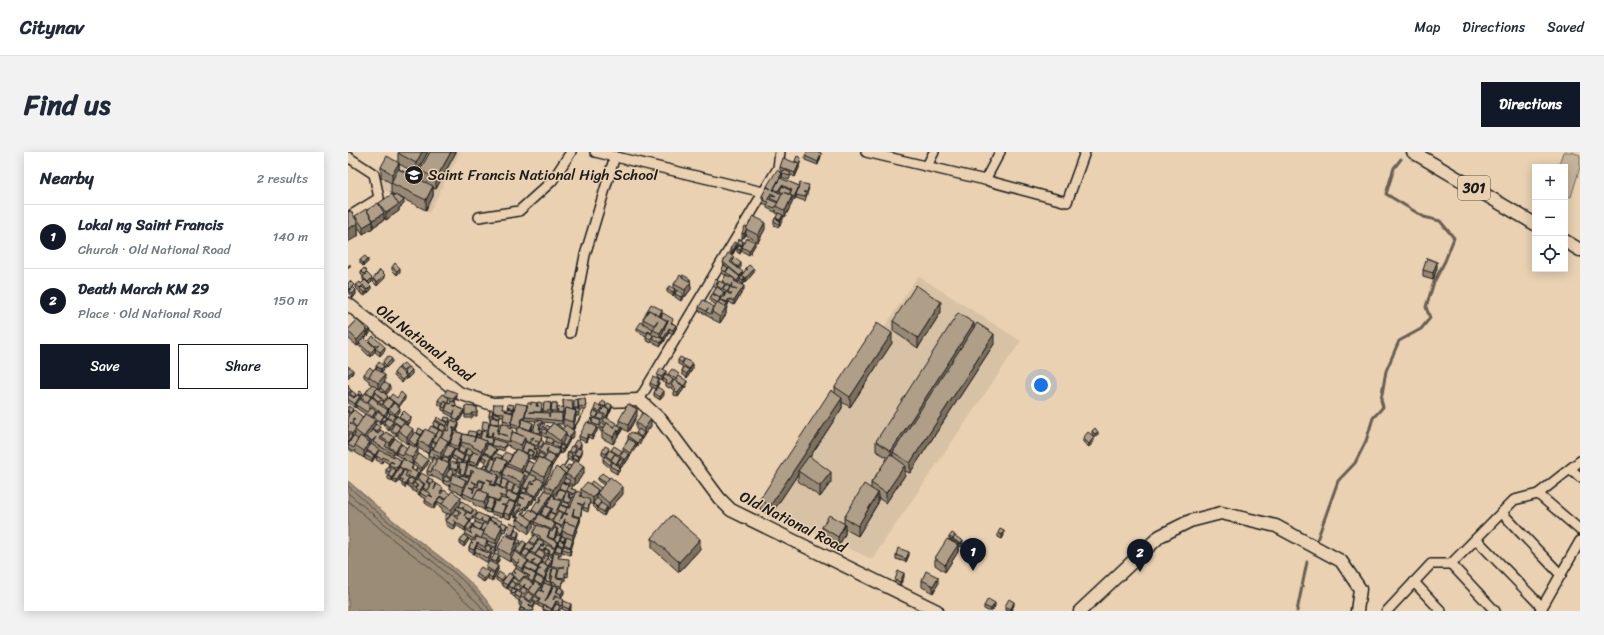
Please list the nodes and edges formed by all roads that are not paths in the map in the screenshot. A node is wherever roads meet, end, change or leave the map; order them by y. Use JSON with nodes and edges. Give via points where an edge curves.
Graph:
{"nodes":[{"id":1,"x":572,"y":152,"type":"edge"},
{"id":2,"x":595,"y":152,"type":"edge"},
{"id":3,"x":780,"y":152,"type":"edge"},
{"id":4,"x":866,"y":152,"type":"edge"},
{"id":5,"x":934,"y":152,"type":"edge"},
{"id":6,"x":1000,"y":152,"type":"edge"},
{"id":7,"x":1085,"y":152,"type":"edge"},
{"id":8,"x":1412,"y":152,"type":"edge"},
{"id":9,"x":616,"y":156,"type":"junction"},
{"id":10,"x":348,"y":157,"type":"edge"},
{"id":11,"x":927,"y":166,"type":"junction"},
{"id":12,"x":985,"y":180,"type":"junction"},
{"id":13,"x":763,"y":192,"type":"junction"},
{"id":14,"x":348,"y":217,"type":"edge"},
{"id":15,"x":479,"y":217,"type":"dead end"},
{"id":16,"x":1532,"y":222,"type":"edge"},
{"id":17,"x":1568,"y":243,"type":"edge"},
{"id":18,"x":1580,"y":250,"type":"edge"},
{"id":19,"x":348,"y":304,"type":"edge"},
{"id":20,"x":570,"y":333,"type":"dead end"},
{"id":21,"x":639,"y":400,"type":"junction"},
{"id":22,"x":596,"y":401,"type":"junction"},
{"id":23,"x":348,"y":406,"type":"edge"},
{"id":24,"x":1580,"y":461,"type":"edge"},
{"id":25,"x":1570,"y":469,"type":"junction"},
{"id":26,"x":1580,"y":477,"type":"edge"},
{"id":27,"x":1538,"y":494,"type":"junction"},
{"id":28,"x":1502,"y":513,"type":"junction"},
{"id":29,"x":1580,"y":530,"type":"edge"},
{"id":30,"x":1476,"y":539,"type":"junction"},
{"id":31,"x":1580,"y":541,"type":"edge"},
{"id":32,"x":1451,"y":564,"type":"junction"},
{"id":33,"x":1561,"y":575,"type":"junction"},
{"id":34,"x":1414,"y":582,"type":"junction"},
{"id":35,"x":1541,"y":609,"type":"edge"},
{"id":36,"x":937,"y":611,"type":"edge"},
{"id":37,"x":1080,"y":611,"type":"edge"},
{"id":38,"x":1357,"y":611,"type":"edge"},
{"id":39,"x":1387,"y":611,"type":"edge"},
{"id":40,"x":1441,"y":611,"type":"edge"},
{"id":41,"x":1495,"y":611,"type":"edge"}],
"edges":[{"from":1,"to":15,"type":"street","via":[[552,181],[519,211]]},
{"from":2,"to":9,"type":"street"},
{"from":3,"to":13,"type":"street","via":[[778,168]]},
{"from":4,"to":11,"type":"street"},
{"from":5,"to":11,"type":"street"},
{"from":6,"to":12,"type":"street"},
{"from":7,"to":12,"type":"street","via":[[1067,202]]},
{"from":8,"to":16,"type":"main road","number":"301"},
{"from":9,"to":13,"type":"street"},
{"from":9,"to":20,"type":"street","via":[[585,255]]},
{"from":10,"to":14,"type":"street","via":[[374,174],[379,198]]},
{"from":11,"to":12,"type":"street"},
{"from":13,"to":21,"type":"street"},
{"from":17,"to":18,"type":"main road"},
{"from":19,"to":22,"type":"main road","name":"Old National Road","via":[[459,393],[492,404]]},
{"from":21,"to":22,"type":"main road","name":"Old National Road"},
{"from":21,"to":36,"type":"main road","name":"Old National Road","via":[[661,420],[719,498],[731,510]]},
{"from":22,"to":23,"type":"street","via":[[535,505],[519,519],[501,521],[485,516],[425,475],[430,461]]},
{"from":24,"to":25,"type":"street"},
{"from":25,"to":26,"type":"street"},
{"from":25,"to":27,"type":"street"},
{"from":27,"to":28,"type":"street","via":[[1514,500]]},
{"from":27,"to":29,"type":"street"},
{"from":28,"to":30,"type":"street"},
{"from":28,"to":33,"type":"street"},
{"from":30,"to":32,"type":"street"},
{"from":30,"to":35,"type":"street"},
{"from":31,"to":33,"type":"street"},
{"from":32,"to":34,"type":"street","via":[[1431,564]]},
{"from":32,"to":41,"type":"street"},
{"from":33,"to":35,"type":"street"},
{"from":34,"to":39,"type":"street"},
{"from":34,"to":40,"type":"street"},
{"from":37,"to":38,"type":"main road","via":[[1160,536],[1190,521],[1221,513],[1276,526],[1341,561],[1360,589]]}]}
